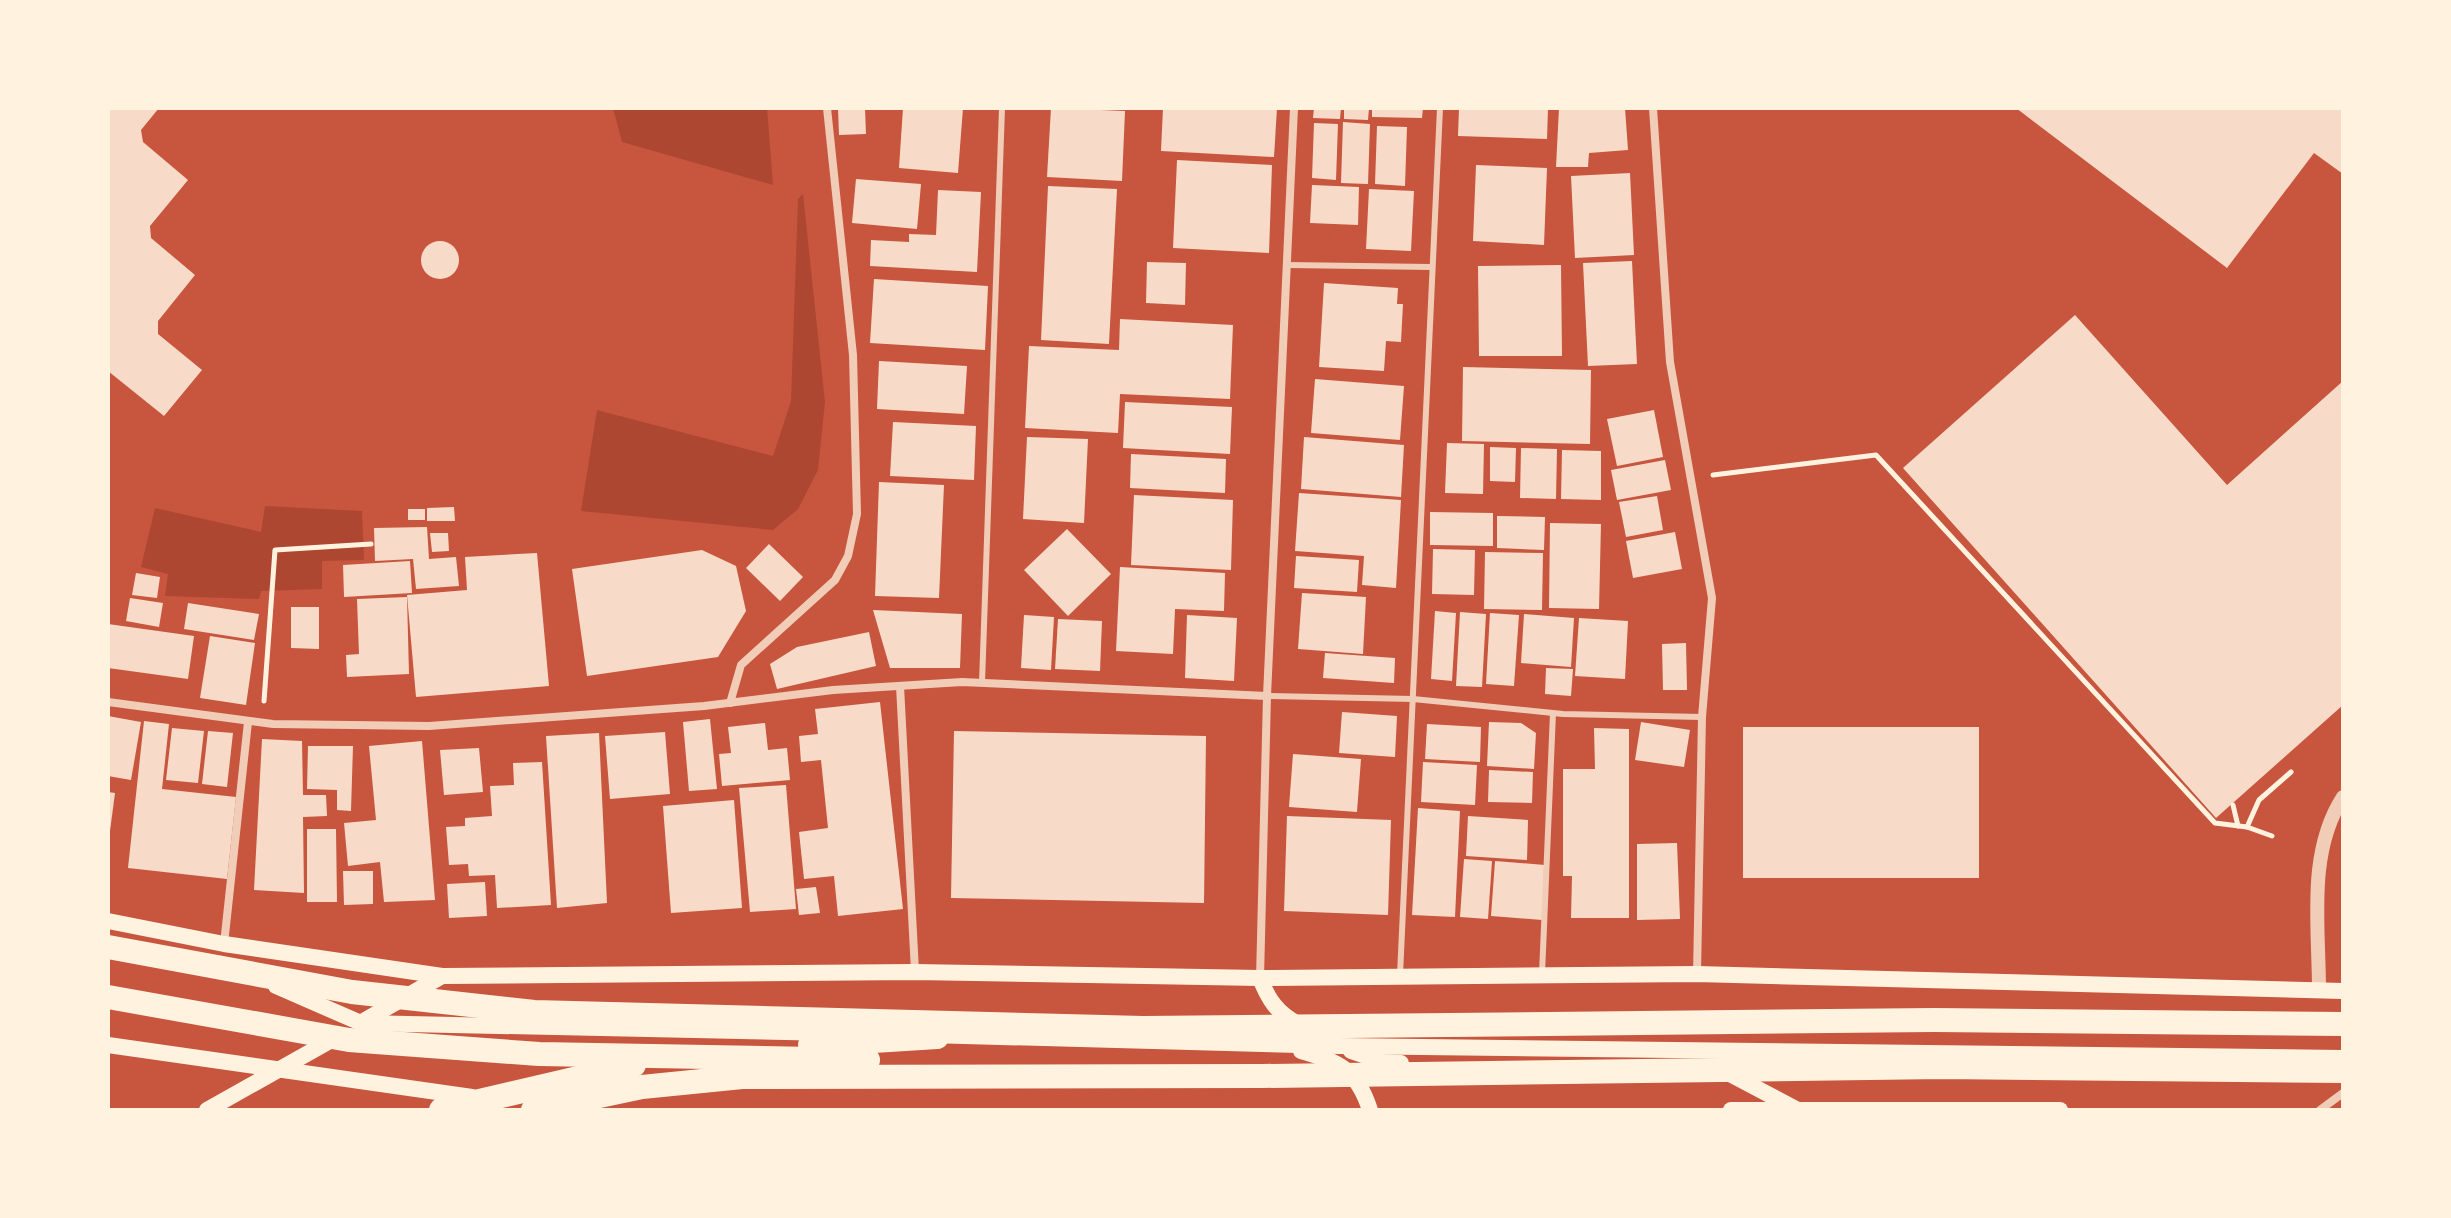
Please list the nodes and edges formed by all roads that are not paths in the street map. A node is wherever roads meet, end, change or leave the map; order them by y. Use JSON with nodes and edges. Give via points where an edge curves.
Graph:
{"nodes":[{"id":1,"x":827,"y":108,"type":"edge"},
{"id":2,"x":1002,"y":108,"type":"edge"},
{"id":3,"x":1294,"y":108,"type":"edge"},
{"id":4,"x":1440,"y":108,"type":"edge"},
{"id":5,"x":1653,"y":108,"type":"edge"},
{"id":6,"x":1288,"y":265,"type":"junction"},
{"id":7,"x":1431,"y":267,"type":"junction"},
{"id":8,"x":982,"y":683,"type":"junction"},
{"id":9,"x":900,"y":686,"type":"junction"},
{"id":10,"x":1267,"y":696,"type":"junction"},
{"id":11,"x":1413,"y":699,"type":"junction"},
{"id":12,"x":108,"y":702,"type":"edge"},
{"id":13,"x":730,"y":703,"type":"junction"},
{"id":14,"x":1553,"y":713,"type":"junction"},
{"id":15,"x":1702,"y":717,"type":"junction"},
{"id":16,"x":248,"y":722,"type":"junction"},
{"id":17,"x":2343,"y":797,"type":"edge"},
{"id":18,"x":108,"y":921,"type":"edge"},
{"id":19,"x":142,"y":928,"type":"junction"},
{"id":20,"x":224,"y":944,"type":"junction"},
{"id":21,"x":108,"y":947,"type":"edge"},
{"id":22,"x":915,"y":972,"type":"junction"},
{"id":23,"x":1697,"y":974,"type":"junction"},
{"id":24,"x":442,"y":976,"type":"junction"},
{"id":25,"x":1260,"y":978,"type":"junction"},
{"id":26,"x":1400,"y":978,"type":"junction"},
{"id":27,"x":1542,"y":978,"type":"junction"},
{"id":28,"x":2319,"y":990,"type":"junction"},
{"id":29,"x":2343,"y":991,"type":"edge"},
{"id":30,"x":108,"y":997,"type":"edge"},
{"id":31,"x":361,"y":1023,"type":"junction"},
{"id":32,"x":2343,"y":1024,"type":"edge"},
{"id":33,"x":1143,"y":1028,"type":"junction"},
{"id":34,"x":1272,"y":1043,"type":"junction"},
{"id":35,"x":108,"y":1045,"type":"edge"},
{"id":36,"x":1339,"y":1046,"type":"junction"},
{"id":37,"x":2343,"y":1058,"type":"edge"},
{"id":38,"x":2343,"y":1071,"type":"edge"},
{"id":39,"x":274,"y":1072,"type":"junction"},
{"id":40,"x":1262,"y":1076,"type":"junction"},
{"id":41,"x":2343,"y":1093,"type":"edge"},
{"id":42,"x":1796,"y":1109,"type":"edge"},
{"id":43,"x":1902,"y":1109,"type":"edge"},
{"id":44,"x":207,"y":1110,"type":"edge"},
{"id":45,"x":441,"y":1110,"type":"edge"},
{"id":46,"x":533,"y":1110,"type":"edge"},
{"id":47,"x":569,"y":1110,"type":"edge"},
{"id":48,"x":1370,"y":1110,"type":"edge"},
{"id":49,"x":1731,"y":1110,"type":"edge"},
{"id":50,"x":2060,"y":1110,"type":"edge"},
{"id":51,"x":2320,"y":1110,"type":"edge"}],
"edges":[{"from":1,"to":13,"type":"street","via":[[853,355],[857,514],[848,556],[835,580],[741,665]]},
{"from":2,"to":8,"type":"lane"},
{"from":3,"to":6,"type":"street"},
{"from":4,"to":7,"type":"lane"},
{"from":5,"to":15,"type":"street","via":[[1670,362],[1712,598]]},
{"from":6,"to":7,"type":"lane"},
{"from":6,"to":10,"type":"street"},
{"from":7,"to":11,"type":"lane"},
{"from":8,"to":9,"type":"street"},
{"from":8,"to":10,"type":"street"},
{"from":9,"to":13,"type":"street"},
{"from":9,"to":22,"type":"street"},
{"from":10,"to":11,"type":"lane"},
{"from":10,"to":25,"type":"street"},
{"from":11,"to":14,"type":"lane"},
{"from":11,"to":26,"type":"lane"},
{"from":12,"to":16,"type":"street"},
{"from":13,"to":16,"type":"street","via":[[429,726]]},
{"from":14,"to":15,"type":"lane"},
{"from":14,"to":27,"type":"lane"},
{"from":15,"to":23,"type":"street"},
{"from":16,"to":20,"type":"street"},
{"from":17,"to":28,"type":"street","via":[[2319,852]]},
{"from":18,"to":19,"type":"main road"},
{"from":19,"to":20,"type":"main road"},
{"from":19,"to":31,"type":"main road"},
{"from":20,"to":24,"type":"main road"},
{"from":21,"to":33,"type":"highway","via":[[352,992],[534,1012]]},
{"from":22,"to":24,"type":"main road"},
{"from":22,"to":25,"type":"main road"},
{"from":23,"to":27,"type":"main road"},
{"from":23,"to":28,"type":"main road"},
{"from":24,"to":31,"type":"main road"},
{"from":25,"to":26,"type":"main road"},
{"from":25,"to":36,"type":"main road","via":[[1268,999],[1284,1017]]},
{"from":26,"to":27,"type":"main road"},
{"from":28,"to":29,"type":"main road"},
{"from":30,"to":40,"type":"highway","via":[[349,1040],[539,1054],[839,1059]]},
{"from":31,"to":34,"type":"main road"},
{"from":31,"to":39,"type":"main road"},
{"from":32,"to":33,"type":"highway","via":[[1934,1020]]},
{"from":33,"to":45,"type":"highway","via":[[738,1050],[633,1066]]},
{"from":34,"to":36,"type":"main road"},
{"from":34,"to":48,"type":"main road","via":[[1336,1061],[1362,1085]]},
{"from":35,"to":39,"type":"main road"},
{"from":36,"to":37,"type":"main road"},
{"from":36,"to":42,"type":"main road","via":[[1383,1062],[1707,1062]]},
{"from":38,"to":40,"type":"highway","via":[[1942,1067]]},
{"from":39,"to":44,"type":"main road"},
{"from":39,"to":47,"type":"main road"},
{"from":40,"to":46,"type":"highway","via":[[742,1077],[642,1087]]},
{"from":41,"to":51,"type":"street"},
{"from":42,"to":43,"type":"main road"},
{"from":42,"to":49,"type":"main road"},
{"from":43,"to":50,"type":"main road"}]}
